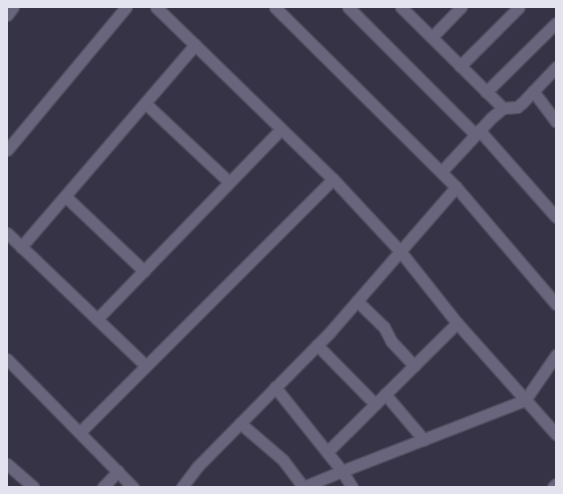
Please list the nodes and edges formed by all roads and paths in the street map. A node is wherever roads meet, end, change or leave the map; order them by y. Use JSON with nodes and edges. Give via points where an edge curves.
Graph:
{"nodes":[{"id":1,"x":13,"y":7,"type":"edge"},
{"id":2,"x":126,"y":7,"type":"edge"},
{"id":3,"x":156,"y":7,"type":"edge"},
{"id":4,"x":275,"y":7,"type":"edge"},
{"id":5,"x":348,"y":7,"type":"edge"},
{"id":6,"x":401,"y":7,"type":"edge"},
{"id":7,"x":462,"y":7,"type":"edge"},
{"id":8,"x":519,"y":7,"type":"edge"},
{"id":9,"x":7,"y":15,"type":"edge"},
{"id":10,"x":556,"y":24,"type":"edge"},
{"id":11,"x":432,"y":37,"type":"junction"},
{"id":12,"x":195,"y":45,"type":"junction"},
{"id":13,"x":460,"y":66,"type":"junction"},
{"id":14,"x":556,"y":67,"type":"edge"},
{"id":15,"x":533,"y":91,"type":"junction"},
{"id":16,"x":486,"y":92,"type":"junction"},
{"id":17,"x":145,"y":103,"type":"junction"},
{"id":18,"x":503,"y":108,"type":"junction"},
{"id":19,"x":556,"y":121,"type":"edge"},
{"id":20,"x":281,"y":129,"type":"junction"},
{"id":21,"x":477,"y":132,"type":"junction"},
{"id":22,"x":7,"y":150,"type":"edge"},
{"id":23,"x":441,"y":172,"type":"junction"},
{"id":24,"x":333,"y":179,"type":"junction"},
{"id":25,"x":230,"y":182,"type":"junction"},
{"id":26,"x":456,"y":187,"type":"junction"},
{"id":27,"x":65,"y":196,"type":"junction"},
{"id":28,"x":556,"y":217,"type":"edge"},
{"id":29,"x":7,"y":234,"type":"edge"},
{"id":30,"x":21,"y":247,"type":"junction"},
{"id":31,"x":400,"y":251,"type":"junction"},
{"id":32,"x":144,"y":270,"type":"junction"},
{"id":33,"x":357,"y":301,"type":"junction"},
{"id":34,"x":556,"y":304,"type":"edge"},
{"id":35,"x":97,"y":319,"type":"junction"},
{"id":36,"x":457,"y":323,"type":"junction"},
{"id":37,"x":317,"y":345,"type":"junction"},
{"id":38,"x":556,"y":355,"type":"edge"},
{"id":39,"x":7,"y":359,"type":"edge"},
{"id":40,"x":146,"y":366,"type":"junction"},
{"id":41,"x":414,"y":366,"type":"junction"},
{"id":42,"x":275,"y":387,"type":"junction"},
{"id":43,"x":385,"y":394,"type":"junction"},
{"id":44,"x":525,"y":400,"type":"junction"},
{"id":45,"x":375,"y":404,"type":"junction"},
{"id":46,"x":240,"y":423,"type":"junction"},
{"id":47,"x":81,"y":431,"type":"junction"},
{"id":48,"x":556,"y":434,"type":"edge"},
{"id":49,"x":424,"y":440,"type":"junction"},
{"id":50,"x":327,"y":452,"type":"junction"},
{"id":51,"x":7,"y":464,"type":"edge"},
{"id":52,"x":118,"y":471,"type":"junction"},
{"id":53,"x":342,"y":471,"type":"junction"},
{"id":54,"x":556,"y":484,"type":"edge"},
{"id":55,"x":32,"y":487,"type":"edge"},
{"id":56,"x":104,"y":487,"type":"edge"},
{"id":57,"x":133,"y":487,"type":"edge"},
{"id":58,"x":182,"y":487,"type":"edge"},
{"id":59,"x":303,"y":487,"type":"edge"},
{"id":60,"x":352,"y":487,"type":"edge"},
{"id":61,"x":553,"y":487,"type":"edge"}],
"edges":[{"from":1,"to":9,"type":"street"},
{"from":2,"to":22,"type":"street"},
{"from":3,"to":12,"type":"street"},
{"from":4,"to":23,"type":"street"},
{"from":5,"to":21,"type":"street"},
{"from":6,"to":11,"type":"street"},
{"from":7,"to":11,"type":"street"},
{"from":8,"to":13,"type":"street"},
{"from":10,"to":16,"type":"street"},
{"from":11,"to":13,"type":"street"},
{"from":12,"to":17,"type":"street"},
{"from":12,"to":20,"type":"street"},
{"from":13,"to":16,"type":"street"},
{"from":14,"to":15,"type":"street"},
{"from":15,"to":18,"type":"street","via":[[517,107]]},
{"from":15,"to":19,"type":"street"},
{"from":16,"to":18,"type":"street"},
{"from":17,"to":25,"type":"street"},
{"from":17,"to":27,"type":"street"},
{"from":18,"to":21,"type":"street"},
{"from":20,"to":24,"type":"street"},
{"from":20,"to":25,"type":"street"},
{"from":21,"to":23,"type":"street"},
{"from":21,"to":28,"type":"street"},
{"from":23,"to":26,"type":"street"},
{"from":24,"to":31,"type":"street"},
{"from":24,"to":40,"type":"street"},
{"from":25,"to":32,"type":"street"},
{"from":26,"to":31,"type":"street"},
{"from":26,"to":34,"type":"street"},
{"from":27,"to":30,"type":"street"},
{"from":27,"to":32,"type":"street"},
{"from":29,"to":30,"type":"street"},
{"from":30,"to":35,"type":"street"},
{"from":31,"to":33,"type":"street"},
{"from":31,"to":36,"type":"street"},
{"from":32,"to":35,"type":"street"},
{"from":33,"to":37,"type":"street"},
{"from":33,"to":41,"type":"street","via":[[384,327],[391,341]]},
{"from":35,"to":40,"type":"street"},
{"from":36,"to":41,"type":"street"},
{"from":36,"to":44,"type":"street"},
{"from":37,"to":42,"type":"street"},
{"from":37,"to":45,"type":"street"},
{"from":38,"to":44,"type":"street"},
{"from":39,"to":47,"type":"street"},
{"from":40,"to":47,"type":"street"},
{"from":41,"to":43,"type":"street"},
{"from":42,"to":46,"type":"street"},
{"from":42,"to":50,"type":"street"},
{"from":43,"to":45,"type":"street"},
{"from":43,"to":49,"type":"street"},
{"from":44,"to":48,"type":"street"},
{"from":44,"to":49,"type":"street"},
{"from":45,"to":50,"type":"street"},
{"from":46,"to":58,"type":"street","via":[[198,466]]},
{"from":46,"to":59,"type":"street","via":[[283,460]]},
{"from":47,"to":52,"type":"street"},
{"from":49,"to":53,"type":"street"},
{"from":50,"to":53,"type":"street"},
{"from":51,"to":55,"type":"street"},
{"from":52,"to":56,"type":"street"},
{"from":52,"to":57,"type":"street"},
{"from":53,"to":59,"type":"street"},
{"from":53,"to":60,"type":"street"},
{"from":54,"to":61,"type":"street"}]}
